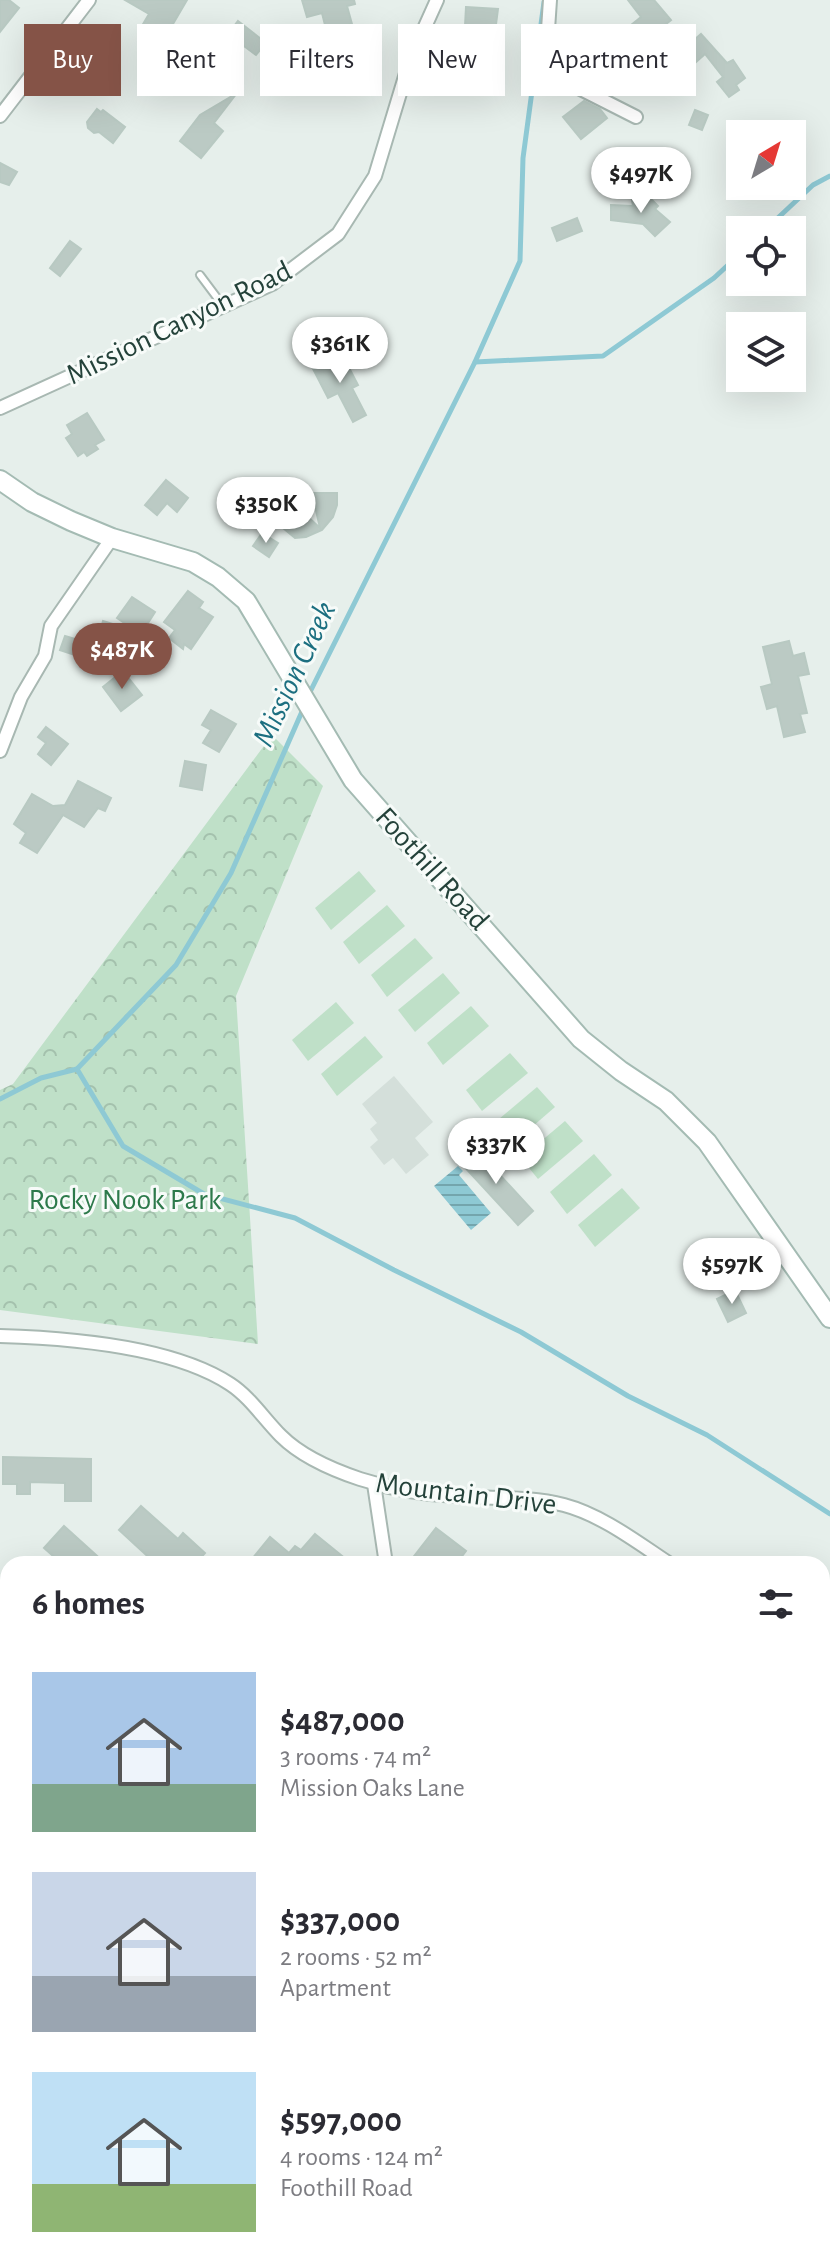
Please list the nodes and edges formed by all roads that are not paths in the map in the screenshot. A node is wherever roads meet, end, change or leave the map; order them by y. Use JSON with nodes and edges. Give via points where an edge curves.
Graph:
{"nodes":[{"id":1,"x":89,"y":0,"type":"edge"},
{"id":2,"x":437,"y":0,"type":"edge"},
{"id":3,"x":550,"y":0,"type":"edge"},
{"id":4,"x":0,"y":116,"type":"edge"},
{"id":5,"x":636,"y":117,"type":"dead end"},
{"id":6,"x":200,"y":275,"type":"dead end"},
{"id":7,"x":224,"y":307,"type":"junction"},
{"id":8,"x":0,"y":408,"type":"edge"},
{"id":9,"x":0,"y":480,"type":"edge"},
{"id":10,"x":112,"y":538,"type":"junction"},
{"id":11,"x":0,"y":751,"type":"edge"},
{"id":12,"x":830,"y":1318,"type":"edge"},
{"id":13,"x":0,"y":1336,"type":"edge"},
{"id":14,"x":374,"y":1484,"type":"junction"},
{"id":15,"x":385,"y":1556,"type":"edge"},
{"id":16,"x":657,"y":1556,"type":"edge"}],
"edges":[{"from":1,"to":4,"type":"street"},
{"from":2,"to":7,"type":"street","name":"Mission Canyon Road","via":[[410,60],[375,176],[338,234],[272,284]]},
{"from":3,"to":5,"type":"street","via":[[546,59],[559,78]]},
{"from":6,"to":7,"type":"lane"},
{"from":7,"to":8,"type":"street","name":"Mission Canyon Road"},
{"from":9,"to":10,"type":"main road","name":"Foothill Road","via":[[45,508]]},
{"from":10,"to":11,"type":"street","via":[[51,626],[45,656],[21,697]]},
{"from":10,"to":12,"type":"main road","name":"Foothill Road","via":[[193,562],[246,601],[353,780],[581,1039],[666,1101],[707,1142]]},
{"from":13,"to":14,"type":"street","name":"Mountain Drive","via":[[87,1341],[210,1373],[243,1395],[283,1438],[306,1454]]},
{"from":14,"to":15,"type":"street"},
{"from":14,"to":16,"type":"street","name":"Mountain Drive","via":[[568,1506]]}]}
